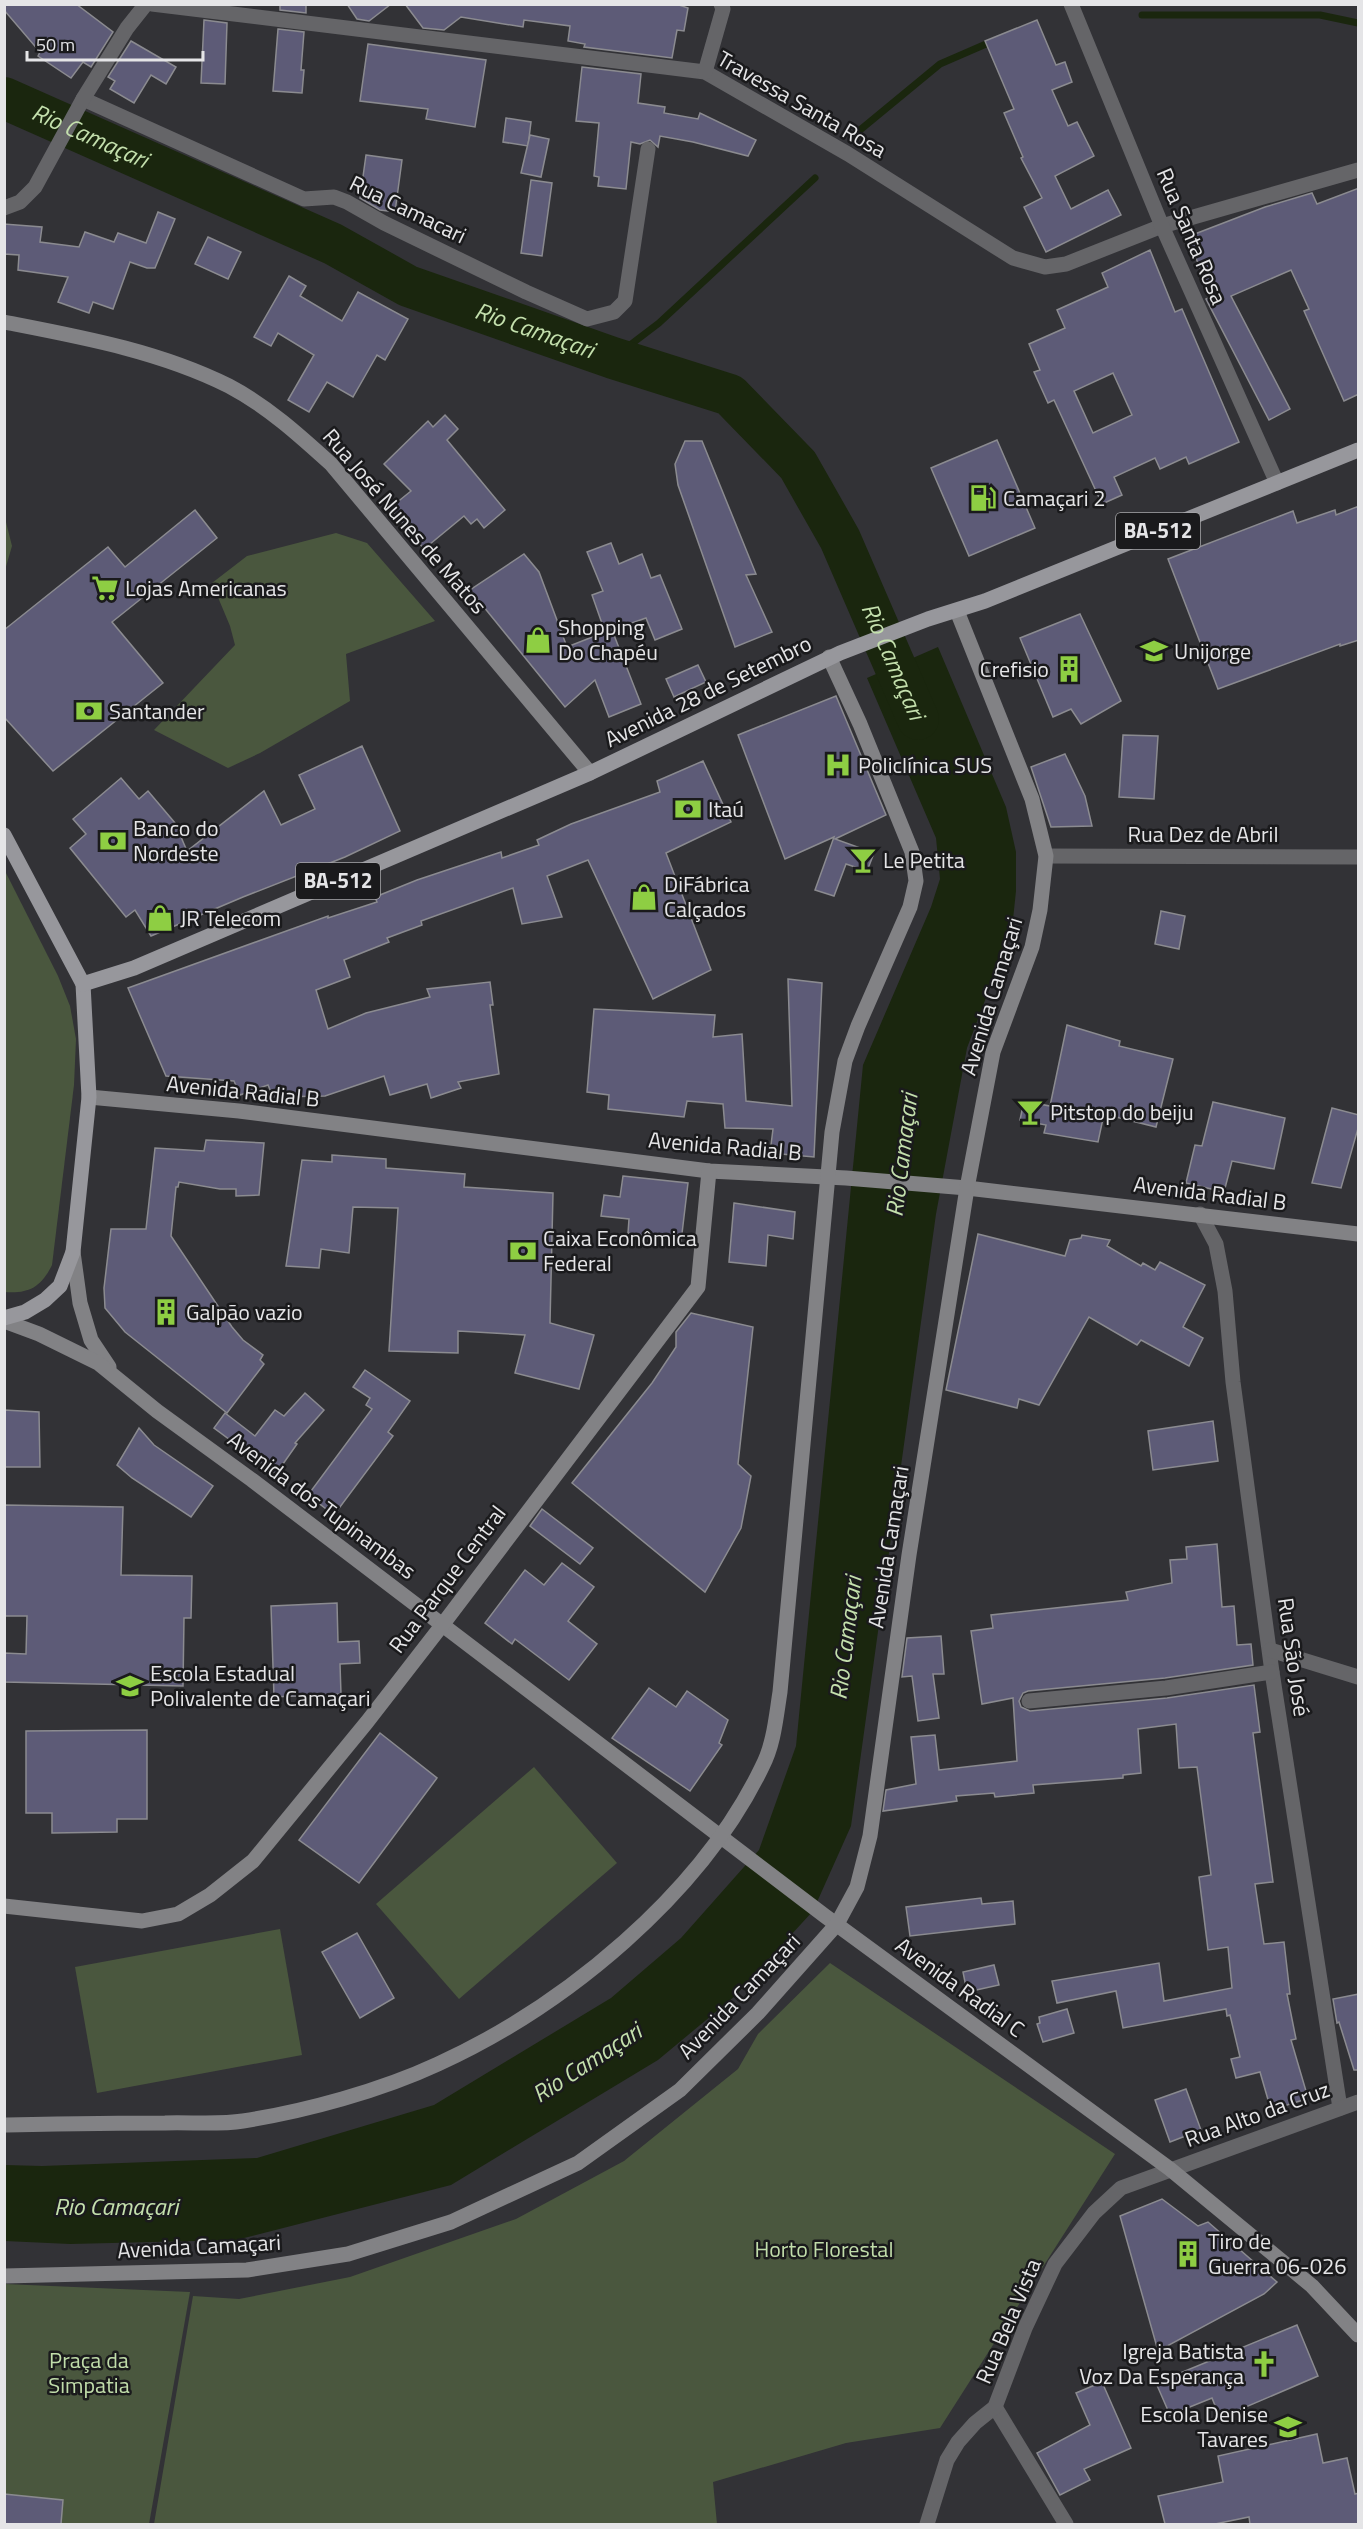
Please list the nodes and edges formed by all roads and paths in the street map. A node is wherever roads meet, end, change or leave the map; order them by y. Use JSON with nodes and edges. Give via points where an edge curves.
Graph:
{"nodes":[{"id":1,"x":146,"y":4,"type":"edge"},
{"id":2,"x":152,"y":4,"type":"edge"},
{"id":3,"x":1071,"y":4,"type":"edge"},
{"id":4,"x":725,"y":6,"type":"edge"},
{"id":5,"x":705,"y":72,"type":"junction"},
{"id":6,"x":80,"y":105,"type":"junction"},
{"id":7,"x":648,"y":149,"type":"dead end"},
{"id":8,"x":1359,"y":170,"type":"edge"},
{"id":9,"x":4,"y":208,"type":"edge"},
{"id":10,"x":1162,"y":226,"type":"junction"},
{"id":11,"x":4,"y":321,"type":"edge"},
{"id":12,"x":1359,"y":450,"type":"edge"},
{"id":13,"x":1277,"y":483,"type":"junction"},
{"id":14,"x":957,"y":611,"type":"junction"},
{"id":15,"x":829,"y":657,"type":"junction"},
{"id":16,"x":590,"y":773,"type":"junction"},
{"id":17,"x":4,"y":835,"type":"edge"},
{"id":18,"x":1046,"y":856,"type":"junction"},
{"id":19,"x":1359,"y":857,"type":"edge"},
{"id":20,"x":83,"y":984,"type":"junction"},
{"id":21,"x":88,"y":1097,"type":"junction"},
{"id":22,"x":709,"y":1171,"type":"junction"},
{"id":23,"x":828,"y":1177,"type":"junction"},
{"id":24,"x":959,"y":1188,"type":"junction"},
{"id":25,"x":1200,"y":1214,"type":"junction"},
{"id":26,"x":1359,"y":1234,"type":"edge"},
{"id":27,"x":73,"y":1252,"type":"junction"},
{"id":28,"x":4,"y":1319,"type":"edge"},
{"id":29,"x":119,"y":1381,"type":"junction"},
{"id":30,"x":443,"y":1624,"type":"junction"},
{"id":31,"x":1270,"y":1650,"type":"junction"},
{"id":32,"x":1272,"y":1672,"type":"junction"},
{"id":33,"x":1359,"y":1677,"type":"edge"},
{"id":34,"x":1029,"y":1701,"type":"dead end"},
{"id":35,"x":723,"y":1838,"type":"junction"},
{"id":36,"x":4,"y":1906,"type":"edge"},
{"id":37,"x":837,"y":1924,"type":"junction"},
{"id":38,"x":1359,"y":2102,"type":"edge"},
{"id":39,"x":1340,"y":2108,"type":"junction"},
{"id":40,"x":4,"y":2125,"type":"edge"},
{"id":41,"x":1170,"y":2169,"type":"junction"},
{"id":42,"x":4,"y":2277,"type":"edge"},
{"id":43,"x":1359,"y":2335,"type":"edge"},
{"id":44,"x":995,"y":2407,"type":"junction"},
{"id":45,"x":927,"y":2524,"type":"edge"},
{"id":46,"x":1066,"y":2524,"type":"edge"}],
"edges":[{"from":1,"to":6,"type":"street"},
{"from":2,"to":5,"type":"street","name":"Travessa Santa Rosa"},
{"from":3,"to":10,"type":"street","name":"Rua Santa Rosa"},
{"from":4,"to":5,"type":"street"},
{"from":5,"to":10,"type":"street","name":"Travessa Santa Rosa","via":[[848,154],[1013,258],[1045,267],[1066,264]]},
{"from":6,"to":7,"type":"street","name":"Rua Camacari","via":[[304,200],[334,197],[347,202],[587,319],[614,312],[625,301]]},
{"from":6,"to":9,"type":"street","via":[[35,187],[20,202]]},
{"from":8,"to":10,"type":"street","name":"Travessa Santa Rosa"},
{"from":10,"to":13,"type":"street","name":"Rua Santa Rosa"},
{"from":11,"to":16,"type":"street","name":"Rua José Nunes de Matos","via":[[159,357],[229,387],[283,421],[331,464]]},
{"from":12,"to":13,"type":"main road","name":"Avenida 28 de Setembro","number":"BA-512"},
{"from":13,"to":14,"type":"main road","name":"Avenida 28 de Setembro","number":"BA-512"},
{"from":14,"to":15,"type":"main road","name":"Avenida 28 de Setembro","number":"BA-512"},
{"from":14,"to":18,"type":"street","name":"Avenida Camaçari","via":[[1032,799]]},
{"from":15,"to":16,"type":"main road","name":"Avenida 28 de Setembro","number":"BA-512"},
{"from":15,"to":23,"type":"street","via":[[912,852],[915,881],[910,907],[845,1061]]},
{"from":16,"to":20,"type":"main road","name":"Avenida 28 de Setembro","number":"BA-512","via":[[134,968]]},
{"from":17,"to":20,"type":"main road"},
{"from":18,"to":19,"type":"street","name":"Rua Dez de Abril"},
{"from":18,"to":24,"type":"street","name":"Avenida Camaçari","via":[[1036,928],[993,1052]]},
{"from":20,"to":21,"type":"main road"},
{"from":21,"to":22,"type":"street","name":"Avenida Radial B"},
{"from":21,"to":27,"type":"main road"},
{"from":22,"to":23,"type":"street","name":"Avenida Radial B"},
{"from":22,"to":30,"type":"street","name":"Rua Parque Central","via":[[698,1287]]},
{"from":23,"to":24,"type":"street","name":"Avenida Radial B"},
{"from":23,"to":35,"type":"street","via":[[774,1732],[763,1766]]},
{"from":24,"to":25,"type":"street","name":"Avenida Radial B"},
{"from":24,"to":37,"type":"street","name":"Avenida Camaçari","via":[[870,1836],[857,1887]]},
{"from":25,"to":26,"type":"street","name":"Avenida Radial B"},
{"from":25,"to":31,"type":"street","name":"Rua São José","via":[[1216,1244],[1225,1291],[1233,1382]]},
{"from":27,"to":28,"type":"main road","via":[[60,1286],[25,1312]]},
{"from":27,"to":29,"type":"street","name":"Avenida dos Tupinambas","via":[[80,1303],[91,1340]]},
{"from":28,"to":29,"type":"street","name":"Avenida dos Tupinambas","via":[[98,1363]]},
{"from":29,"to":30,"type":"street","name":"Avenida dos Tupinambas"},
{"from":30,"to":35,"type":"street","name":"Avenida dos Tupinambas"},
{"from":30,"to":36,"type":"street","name":"Rua Parque Central","via":[[253,1861],[210,1894],[178,1914],[142,1921]]},
{"from":31,"to":32,"type":"street","name":"Rua São José"},
{"from":31,"to":33,"type":"street"},
{"from":32,"to":34,"type":"street","via":[[1166,1688]]},
{"from":32,"to":39,"type":"street","name":"Rua São José"},
{"from":35,"to":37,"type":"street","name":"Avenida Radial C"},
{"from":35,"to":40,"type":"street","via":[[655,1914],[583,1975],[516,2023],[438,2065],[340,2100],[240,2121]]},
{"from":37,"to":41,"type":"street","name":"Avenida Radial C"},
{"from":37,"to":42,"type":"street","name":"Avenida Camaçari","via":[[766,2004],[680,2090],[578,2163],[451,2222],[348,2254],[247,2270]]},
{"from":38,"to":39,"type":"street","name":"Rua Alto da Cruz"},
{"from":39,"to":41,"type":"street","name":"Rua Alto da Cruz"},
{"from":41,"to":43,"type":"street","name":"Avenida Radial C","via":[[1312,2286]]},
{"from":41,"to":44,"type":"street","name":"Rua Bela Vista","via":[[1121,2188],[1094,2213],[1055,2264]]},
{"from":44,"to":45,"type":"street","name":"Rua Bela Vista","via":[[975,2423],[947,2460]]},
{"from":44,"to":46,"type":"street"}]}
